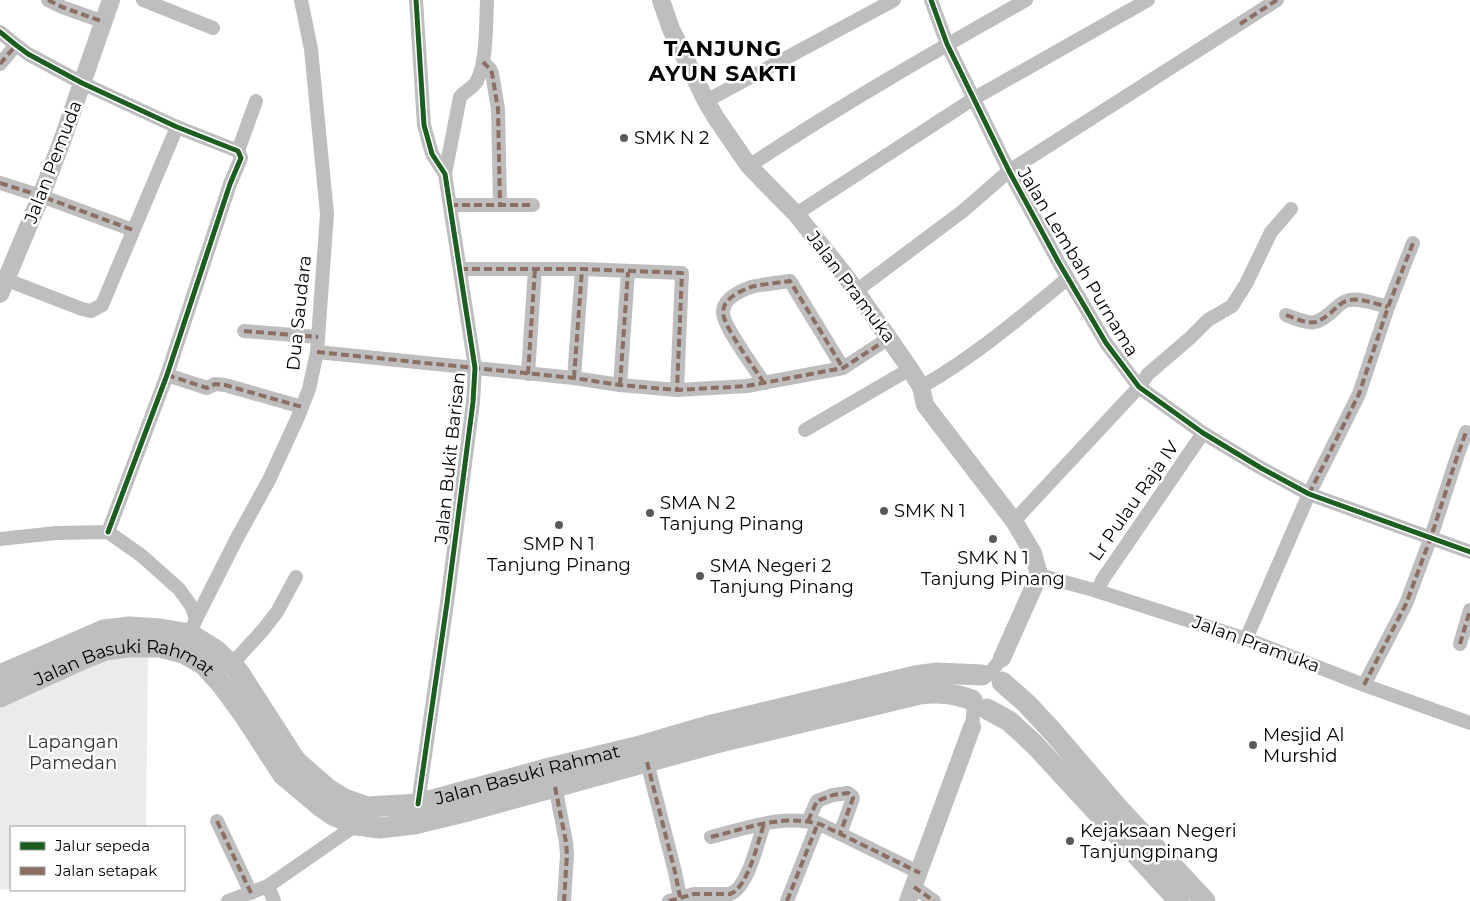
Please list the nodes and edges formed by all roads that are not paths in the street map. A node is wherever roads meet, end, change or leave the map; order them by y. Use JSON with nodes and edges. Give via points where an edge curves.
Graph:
{"nodes":[{"id":1,"x":48,"y":0,"type":"edge"},
{"id":2,"x":111,"y":0,"type":"edge"},
{"id":3,"x":143,"y":0,"type":"edge"},
{"id":4,"x":302,"y":0,"type":"edge"},
{"id":5,"x":416,"y":0,"type":"edge"},
{"id":6,"x":487,"y":0,"type":"edge"},
{"id":7,"x":661,"y":0,"type":"edge"},
{"id":8,"x":894,"y":0,"type":"edge"},
{"id":9,"x":931,"y":0,"type":"edge"},
{"id":10,"x":1026,"y":0,"type":"edge"},
{"id":11,"x":1148,"y":0,"type":"edge"},
{"id":12,"x":1277,"y":0,"type":"edge"},
{"id":13,"x":104,"y":22,"type":"junction"},
{"id":14,"x":213,"y":28,"type":"dead end"},
{"id":15,"x":0,"y":32,"type":"edge"},
{"id":16,"x":947,"y":44,"type":"junction"},
{"id":17,"x":16,"y":45,"type":"junction"},
{"id":18,"x":483,"y":62,"type":"junction"},
{"id":19,"x":0,"y":64,"type":"edge"},
{"id":20,"x":82,"y":83,"type":"junction"},
{"id":21,"x":973,"y":99,"type":"junction"},
{"id":22,"x":256,"y":101,"type":"dead end"},
{"id":23,"x":706,"y":101,"type":"junction"},
{"id":24,"x":177,"y":127,"type":"junction"},
{"id":25,"x":238,"y":151,"type":"junction"},
{"id":26,"x":749,"y":166,"type":"junction"},
{"id":27,"x":1009,"y":172,"type":"junction"},
{"id":28,"x":445,"y":174,"type":"junction"},
{"id":29,"x":0,"y":183,"type":"edge"},
{"id":30,"x":41,"y":196,"type":"junction"},
{"id":31,"x":533,"y":204,"type":"dead end"},
{"id":32,"x":450,"y":205,"type":"junction"},
{"id":33,"x":500,"y":205,"type":"junction"},
{"id":34,"x":1291,"y":209,"type":"dead end"},
{"id":35,"x":796,"y":214,"type":"junction"},
{"id":36,"x":133,"y":230,"type":"junction"},
{"id":37,"x":1413,"y":243,"type":"dead end"},
{"id":38,"x":460,"y":269,"type":"junction"},
{"id":39,"x":535,"y":269,"type":"junction"},
{"id":40,"x":582,"y":269,"type":"junction"},
{"id":41,"x":628,"y":272,"type":"junction"},
{"id":42,"x":1068,"y":278,"type":"junction"},
{"id":43,"x":3,"y":287,"type":"edge"},
{"id":44,"x":856,"y":291,"type":"junction"},
{"id":45,"x":1388,"y":307,"type":"junction"},
{"id":46,"x":1286,"y":315,"type":"dead end"},
{"id":47,"x":244,"y":331,"type":"dead end"},
{"id":48,"x":318,"y":337,"type":"junction"},
{"id":49,"x":889,"y":338,"type":"junction"},
{"id":50,"x":317,"y":352,"type":"junction"},
{"id":51,"x":475,"y":368,"type":"junction"},
{"id":52,"x":843,"y":368,"type":"junction"},
{"id":53,"x":910,"y":369,"type":"junction"},
{"id":54,"x":528,"y":374,"type":"junction"},
{"id":55,"x":167,"y":376,"type":"junction"},
{"id":56,"x":574,"y":378,"type":"junction"},
{"id":57,"x":764,"y":383,"type":"junction"},
{"id":58,"x":620,"y":385,"type":"junction"},
{"id":59,"x":1139,"y":386,"type":"junction"},
{"id":60,"x":921,"y":387,"type":"junction"},
{"id":61,"x":677,"y":390,"type":"junction"},
{"id":62,"x":302,"y":407,"type":"junction"},
{"id":63,"x":805,"y":430,"type":"dead end"},
{"id":64,"x":1466,"y":432,"type":"dead end"},
{"id":65,"x":1203,"y":433,"type":"junction"},
{"id":66,"x":1308,"y":494,"type":"junction"},
{"id":67,"x":1014,"y":521,"type":"junction"},
{"id":68,"x":108,"y":532,"type":"junction"},
{"id":69,"x":1431,"y":537,"type":"junction"},
{"id":70,"x":0,"y":539,"type":"edge"},
{"id":71,"x":1470,"y":552,"type":"edge"},
{"id":72,"x":1039,"y":575,"type":"junction"},
{"id":73,"x":296,"y":577,"type":"dead end"},
{"id":74,"x":1097,"y":591,"type":"junction"},
{"id":75,"x":1470,"y":610,"type":"edge"},
{"id":76,"x":193,"y":626,"type":"junction"},
{"id":77,"x":1246,"y":639,"type":"junction"},
{"id":78,"x":1460,"y":644,"type":"dead end"},
{"id":79,"x":1002,"y":658,"type":"joint"},
{"id":80,"x":231,"y":665,"type":"junction"},
{"id":81,"x":0,"y":675,"type":"edge"},
{"id":82,"x":993,"y":678,"type":"junction"},
{"id":83,"x":1364,"y":685,"type":"junction"},
{"id":84,"x":0,"y":697,"type":"edge"},
{"id":85,"x":979,"y":706,"type":"junction"},
{"id":86,"x":252,"y":710,"type":"junction"},
{"id":87,"x":1470,"y":723,"type":"edge"},
{"id":88,"x":972,"y":727,"type":"joint"},
{"id":89,"x":647,"y":762,"type":"junction"},
{"id":90,"x":553,"y":778,"type":"junction"},
{"id":91,"x":418,"y":804,"type":"junction"},
{"id":92,"x":216,"y":821,"type":"dead end"},
{"id":93,"x":813,"y":822,"type":"junction"},
{"id":94,"x":764,"y":824,"type":"junction"},
{"id":95,"x":356,"y":825,"type":"junction"},
{"id":96,"x":840,"y":834,"type":"junction"},
{"id":97,"x":711,"y":837,"type":"dead end"},
{"id":98,"x":268,"y":886,"type":"junction"},
{"id":99,"x":914,"y":887,"type":"edge"},
{"id":100,"x":251,"y":893,"type":"junction"},
{"id":101,"x":674,"y":899,"type":"edge"},
{"id":102,"x":228,"y":901,"type":"edge"},
{"id":103,"x":274,"y":901,"type":"edge"},
{"id":104,"x":564,"y":901,"type":"edge"},
{"id":105,"x":787,"y":901,"type":"edge"},
{"id":106,"x":934,"y":901,"type":"edge"},
{"id":107,"x":1179,"y":901,"type":"edge"},
{"id":108,"x":1205,"y":901,"type":"edge"}],
"edges":[{"from":1,"to":13,"type":"street"},
{"from":2,"to":13,"type":"main road","name":"Jalan Pemuda"},
{"from":3,"to":14,"type":"street"},
{"from":4,"to":48,"type":"street","name":"Dua Saudara","via":[[311,49],[327,214]]},
{"from":5,"to":28,"type":"street","name":"Jalan Bukit Barisan","via":[[424,125],[432,154]]},
{"from":6,"to":18,"type":"street"},
{"from":7,"to":23,"type":"main road","name":"Jalan Pramuka","via":[[671,29]]},
{"from":8,"to":23,"type":"street"},
{"from":9,"to":16,"type":"street","name":"Jalan Lembah Purnama"},
{"from":10,"to":16,"type":"street"},
{"from":11,"to":21,"type":"street"},
{"from":12,"to":27,"type":"street"},
{"from":13,"to":20,"type":"main road","name":"Jalan Pemuda"},
{"from":15,"to":17,"type":"street"},
{"from":16,"to":21,"type":"street","name":"Jalan Lembah Purnama"},
{"from":16,"to":26,"type":"street"},
{"from":17,"to":19,"type":"street"},
{"from":17,"to":20,"type":"street"},
{"from":18,"to":28,"type":"street","via":[[476,82],[460,97]]},
{"from":18,"to":33,"type":"street","via":[[492,74],[498,109]]},
{"from":20,"to":24,"type":"street"},
{"from":20,"to":30,"type":"main road","name":"Jalan Pemuda"},
{"from":21,"to":27,"type":"street","name":"Jalan Lembah Purnama"},
{"from":21,"to":35,"type":"street"},
{"from":22,"to":25,"type":"street"},
{"from":23,"to":26,"type":"main road","name":"Jalan Pramuka"},
{"from":24,"to":25,"type":"street"},
{"from":24,"to":36,"type":"street"},
{"from":25,"to":55,"type":"street","via":[[241,158]]},
{"from":26,"to":35,"type":"main road","name":"Jalan Pramuka"},
{"from":27,"to":42,"type":"street","name":"Jalan Lembah Purnama"},
{"from":27,"to":44,"type":"street","via":[[963,211]]},
{"from":28,"to":32,"type":"street","name":"Jalan Bukit Barisan"},
{"from":29,"to":30,"type":"street"},
{"from":30,"to":36,"type":"street"},
{"from":30,"to":43,"type":"main road","name":"Jalan Pemuda"},
{"from":31,"to":33,"type":"street"},
{"from":32,"to":33,"type":"street"},
{"from":32,"to":38,"type":"street","name":"Jalan Bukit Barisan"},
{"from":34,"to":59,"type":"street","via":[[1271,232],[1232,306],[1208,320]]},
{"from":35,"to":44,"type":"main road","name":"Jalan Pramuka"},
{"from":36,"to":43,"type":"street","via":[[102,305],[91,311]]},
{"from":37,"to":45,"type":"street"},
{"from":38,"to":39,"type":"street"},
{"from":38,"to":51,"type":"street","name":"Jalan Bukit Barisan"},
{"from":39,"to":40,"type":"street"},
{"from":39,"to":54,"type":"street"},
{"from":40,"to":41,"type":"street"},
{"from":40,"to":56,"type":"street"},
{"from":41,"to":58,"type":"street"},
{"from":41,"to":61,"type":"street","via":[[682,273]]},
{"from":42,"to":59,"type":"street","name":"Jalan Lembah Purnama","via":[[1106,343]]},
{"from":42,"to":60,"type":"street","via":[[982,347]]},
{"from":44,"to":49,"type":"main road","name":"Jalan Pramuka"},
{"from":45,"to":46,"type":"street","via":[[1349,300],[1320,322],[1306,323]]},
{"from":45,"to":66,"type":"street","via":[[1359,394]]},
{"from":47,"to":48,"type":"street"},
{"from":48,"to":50,"type":"street","name":"Dua Saudara"},
{"from":49,"to":52,"type":"street"},
{"from":49,"to":53,"type":"main road","name":"Jalan Pramuka"},
{"from":50,"to":51,"type":"street"},
{"from":50,"to":62,"type":"street","name":"Dua Saudara"},
{"from":51,"to":54,"type":"street"},
{"from":51,"to":91,"type":"street","name":"Jalan Bukit Barisan","via":[[447,603]]},
{"from":52,"to":57,"type":"street"},
{"from":52,"to":57,"type":"street","via":[[790,281],[751,287],[724,305],[723,316]]},
{"from":53,"to":60,"type":"main road","name":"Jalan Pramuka"},
{"from":53,"to":63,"type":"street"},
{"from":54,"to":56,"type":"street"},
{"from":55,"to":62,"type":"street","via":[[207,388],[215,384],[225,385]]},
{"from":55,"to":68,"type":"street"},
{"from":56,"to":58,"type":"street"},
{"from":57,"to":61,"type":"street"},
{"from":58,"to":61,"type":"street"},
{"from":59,"to":65,"type":"street","name":"Jalan Lembah Purnama"},
{"from":59,"to":67,"type":"street"},
{"from":60,"to":67,"type":"main road","name":"Jalan Pramuka","via":[[925,405]]},
{"from":62,"to":76,"type":"street","name":"Dua Saudara","via":[[269,480]]},
{"from":64,"to":69,"type":"street"},
{"from":65,"to":66,"type":"street","name":"Jalan Lembah Purnama"},
{"from":65,"to":74,"type":"street","name":"Lr Pulau Raja IV","via":[[1102,579]]},
{"from":66,"to":69,"type":"street","name":"Jalan Lembah Purnama"},
{"from":66,"to":77,"type":"street"},
{"from":67,"to":72,"type":"main road","name":"Jalan Pramuka","via":[[1033,553]]},
{"from":68,"to":70,"type":"street"},
{"from":68,"to":76,"type":"street","via":[[142,556],[179,590],[192,607]]},
{"from":69,"to":71,"type":"street","name":"Jalan Lembah Purnama"},
{"from":69,"to":83,"type":"street","via":[[1406,604]]},
{"from":72,"to":74,"type":"street","name":"Jalan Pramuka"},
{"from":72,"to":79,"type":"main road"},
{"from":73,"to":80,"type":"street","via":[[277,612]]},
{"from":74,"to":77,"type":"street","name":"Jalan Pramuka"},
{"from":75,"to":78,"type":"street"},
{"from":76,"to":80,"type":"highway","name":"Jalan Basuki Rahmat"},
{"from":76,"to":81,"type":"highway","name":"Jalan Basuki Rahmat","via":[[104,630]]},
{"from":77,"to":83,"type":"street","name":"Jalan Pramuka"},
{"from":79,"to":82,"type":"street"},
{"from":80,"to":86,"type":"highway","name":"Jalan Basuki Rahmat","via":[[238,671]]},
{"from":82,"to":85,"type":"highway","via":[[977,678],[971,687],[970,693]]},
{"from":82,"to":85,"type":"highway","via":[[1005,693],[1004,698],[996,708]]},
{"from":82,"to":90,"type":"highway","name":"Jalan Basuki Rahmat","via":[[937,673],[915,676],[708,726],[636,747]]},
{"from":82,"to":108,"type":"highway","via":[[1027,704]]},
{"from":83,"to":87,"type":"street","name":"Jalan Pramuka"},
{"from":84,"to":86,"type":"highway","name":"Jalan Basuki Rahmat","via":[[106,650],[160,647],[183,653],[204,665]]},
{"from":85,"to":88,"type":"street"},
{"from":85,"to":89,"type":"highway","name":"Jalan Basuki Rahmat","via":[[951,694],[920,694]]},
{"from":85,"to":107,"type":"highway","name":"Jalan Basuki Rahmat","via":[[1009,721],[1035,745]]},
{"from":86,"to":91,"type":"highway","name":"Jalan Basuki Rahmat","via":[[296,761],[344,800],[367,807]]},
{"from":86,"to":95,"type":"highway","name":"Jalan Basuki Rahmat","via":[[283,775],[326,811]]},
{"from":88,"to":99,"type":"main road"},
{"from":89,"to":90,"type":"highway","name":"Jalan Basuki Rahmat"},
{"from":89,"to":101,"type":"street","via":[[675,872]]},
{"from":90,"to":91,"type":"highway","name":"Jalan Basuki Rahmat"},
{"from":90,"to":95,"type":"highway","name":"Jalan Basuki Rahmat","via":[[460,814],[380,828]]},
{"from":90,"to":104,"type":"street","via":[[566,842]]},
{"from":92,"to":100,"type":"street"},
{"from":93,"to":94,"type":"street","via":[[789,819]]},
{"from":93,"to":96,"type":"street"},
{"from":93,"to":96,"type":"street","via":[[811,811],[817,801],[848,793],[853,798]]},
{"from":93,"to":105,"type":"street"},
{"from":94,"to":97,"type":"street"},
{"from":94,"to":101,"type":"street","via":[[746,876],[736,892],[694,894]]},
{"from":95,"to":98,"type":"street"},
{"from":96,"to":99,"type":"street"},
{"from":98,"to":100,"type":"street"},
{"from":98,"to":103,"type":"street"},
{"from":99,"to":106,"type":"street"},
{"from":100,"to":102,"type":"street"}]}
